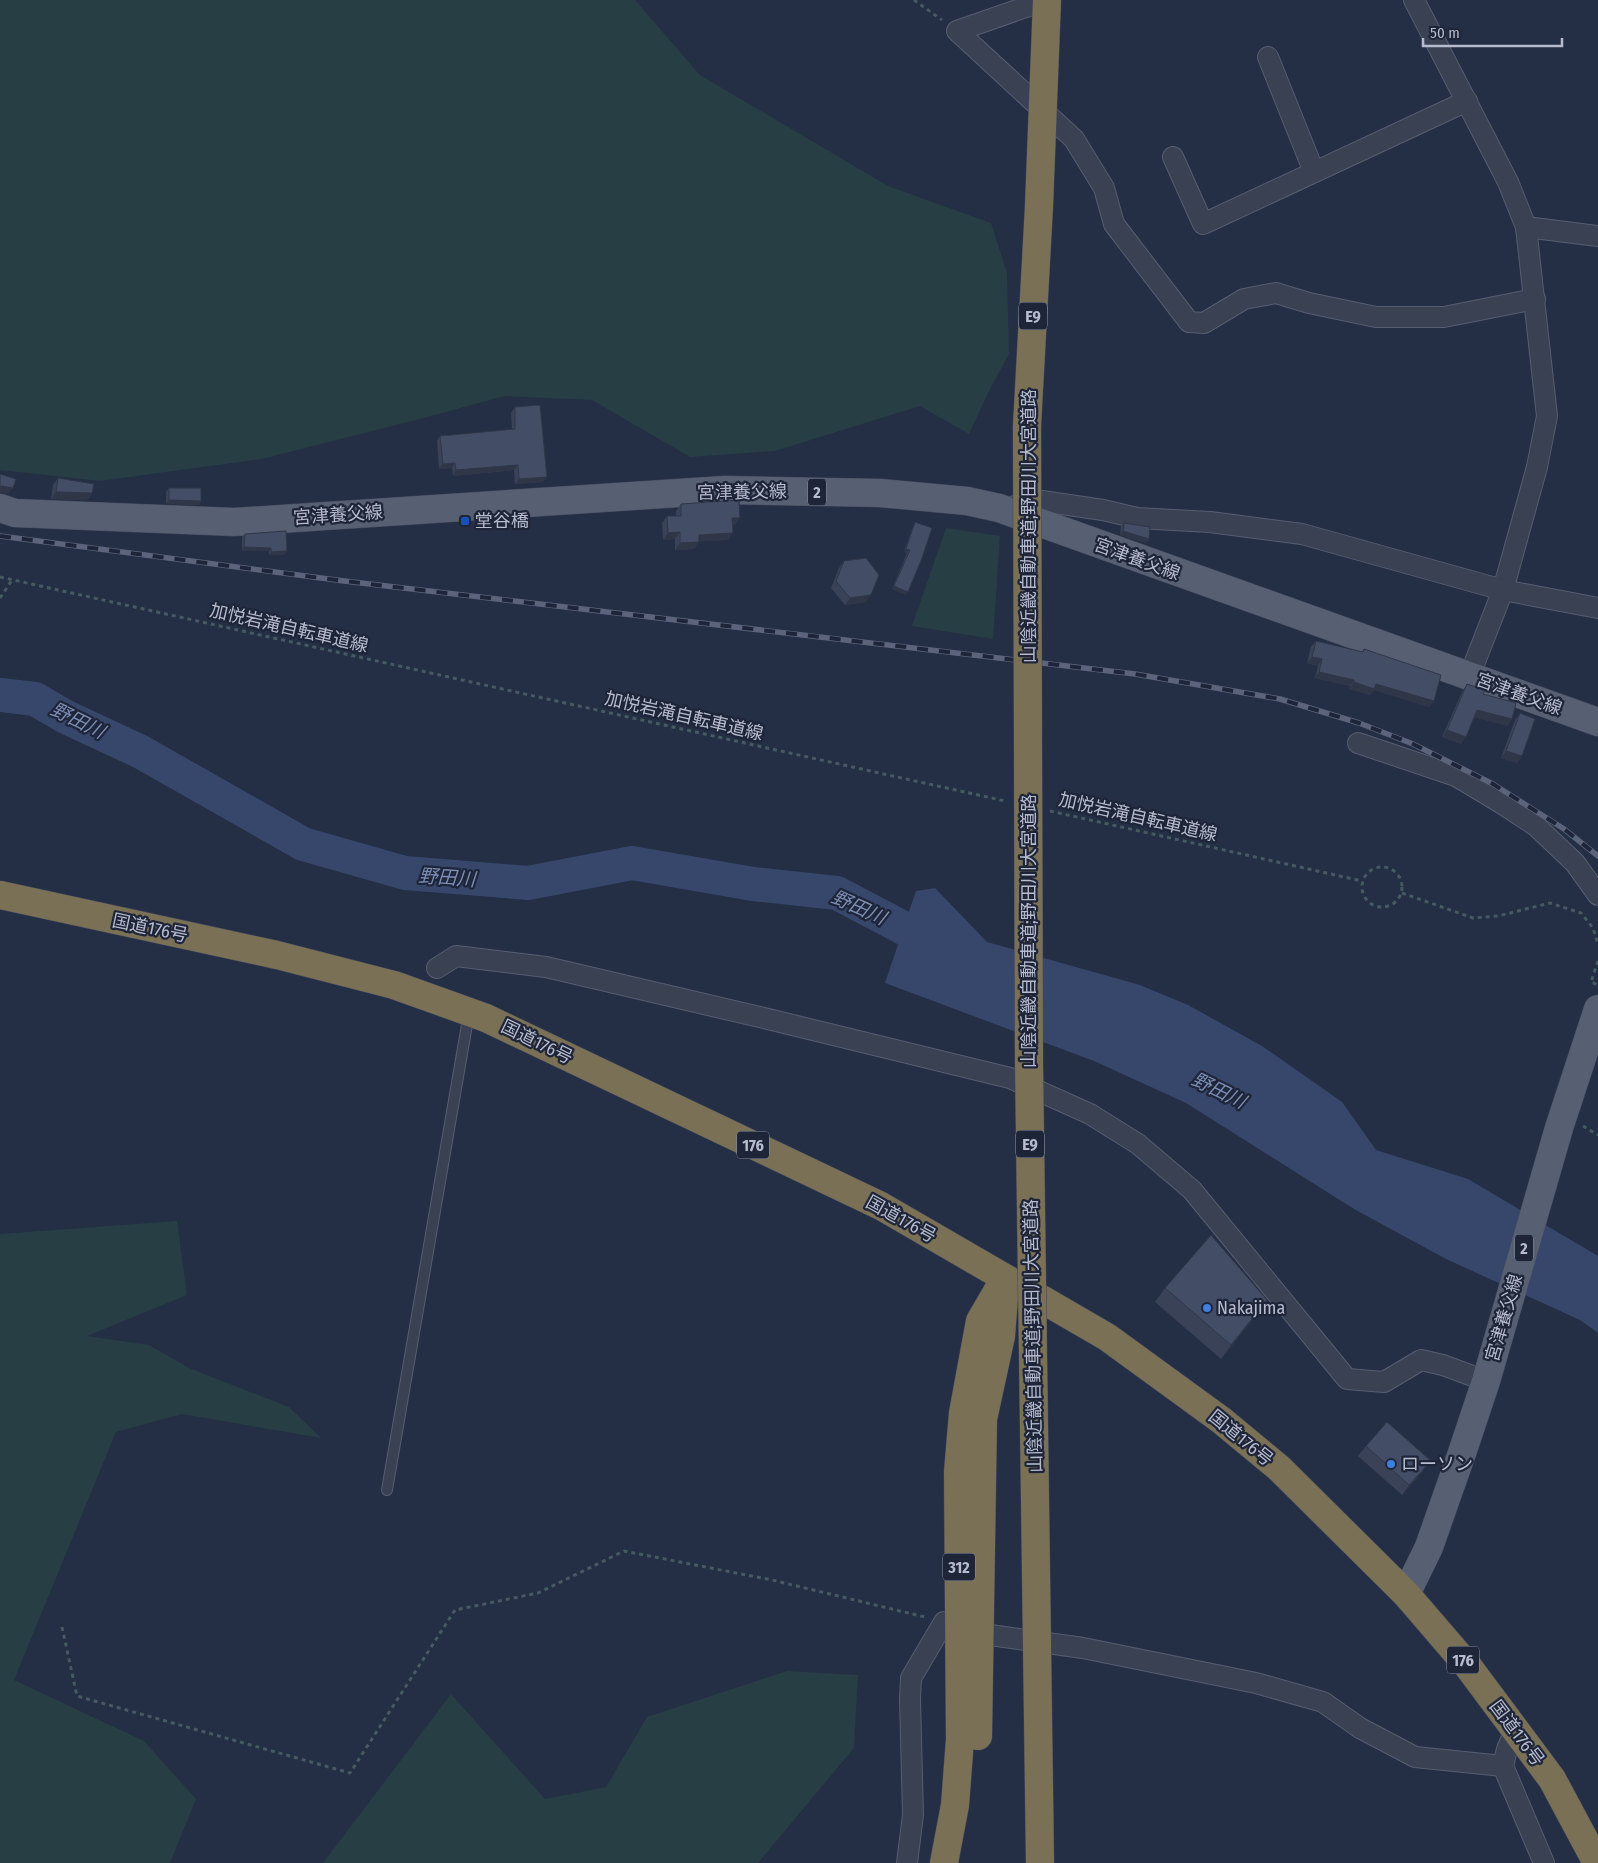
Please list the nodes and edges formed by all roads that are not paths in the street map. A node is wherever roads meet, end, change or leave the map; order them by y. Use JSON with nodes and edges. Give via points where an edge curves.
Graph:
{"nodes":[{"id":1,"x":1046,"y":0,"type":"edge"},
{"id":2,"x":1414,"y":0,"type":"edge"},
{"id":3,"x":1268,"y":57,"type":"dead end"},
{"id":4,"x":1466,"y":102,"type":"junction"},
{"id":5,"x":1173,"y":157,"type":"dead end"},
{"id":6,"x":1314,"y":172,"type":"junction"},
{"id":7,"x":1526,"y":228,"type":"junction"},
{"id":8,"x":1598,"y":236,"type":"edge"},
{"id":9,"x":1535,"y":299,"type":"junction"},
{"id":10,"x":0,"y":508,"type":"edge"},
{"id":11,"x":999,"y":508,"type":"junction"},
{"id":12,"x":1504,"y":590,"type":"junction"},
{"id":13,"x":1598,"y":608,"type":"edge"},
{"id":14,"x":1469,"y":677,"type":"junction"},
{"id":15,"x":1598,"y":722,"type":"edge"},
{"id":16,"x":1358,"y":743,"type":"dead end"},
{"id":17,"x":0,"y":895,"type":"edge"},
{"id":18,"x":1598,"y":895,"type":"edge"},
{"id":19,"x":437,"y":968,"type":"dead end"},
{"id":20,"x":1598,"y":1008,"type":"edge"},
{"id":21,"x":469,"y":1012,"type":"junction"},
{"id":22,"x":1005,"y":1278,"type":"junction"},
{"id":23,"x":1488,"y":1374,"type":"junction"},
{"id":24,"x":387,"y":1490,"type":"dead end"},
{"id":25,"x":1406,"y":1594,"type":"junction"},
{"id":26,"x":948,"y":1623,"type":"road end"},
{"id":27,"x":990,"y":1635,"type":"dead end"},
{"id":28,"x":1515,"y":1731,"type":"junction"},
{"id":29,"x":1503,"y":1766,"type":"junction"},
{"id":30,"x":907,"y":1863,"type":"edge"},
{"id":31,"x":944,"y":1863,"type":"edge"},
{"id":32,"x":962,"y":1863,"type":"edge"},
{"id":33,"x":1040,"y":1863,"type":"edge"},
{"id":34,"x":1544,"y":1863,"type":"edge"},
{"id":35,"x":1597,"y":1863,"type":"edge"}],
"edges":[{"from":1,"to":9,"type":"street","via":[[957,31],[1074,140],[1104,188],[1114,224],[1189,322],[1204,323],[1244,299],[1276,293],[1376,317],[1444,317]]},
{"from":1,"to":33,"type":"highway","name":"山陰近畿自動車道;野田川大宮道路","number":"E9","bridge":true,"via":[[1027,426],[1029,1063]]},
{"from":2,"to":4,"type":"street"},
{"from":3,"to":6,"type":"street"},
{"from":4,"to":6,"type":"street"},
{"from":4,"to":7,"type":"street","via":[[1508,182]]},
{"from":5,"to":6,"type":"street","via":[[1203,224]]},
{"from":7,"to":8,"type":"street"},
{"from":7,"to":9,"type":"street"},
{"from":9,"to":12,"type":"street","via":[[1548,416]]},
{"from":10,"to":11,"type":"main road","name":"宮津養父線","number":"2","via":[[15,512],[234,522],[725,490],[880,493],[967,501]]},
{"from":11,"to":12,"type":"street","via":[[1042,501],[1137,518],[1210,522],[1302,534]]},
{"from":11,"to":14,"type":"main road","name":"宮津養父線","number":"2"},
{"from":12,"to":13,"type":"street"},
{"from":12,"to":14,"type":"street"},
{"from":14,"to":15,"type":"main road","name":"宮津養父線","number":"2"},
{"from":16,"to":18,"type":"street","via":[[1456,776],[1508,808],[1536,826],[1576,863]]},
{"from":17,"to":21,"type":"highway","name":"国道176号","number":"176","via":[[277,955],[394,985]]},
{"from":19,"to":23,"type":"street","via":[[456,956],[546,967],[1010,1078],[1090,1114],[1138,1144],[1192,1190],[1347,1380],[1384,1382],[1421,1360]]},
{"from":20,"to":23,"type":"main road","name":"宮津養父線","number":"2","via":[[1570,1127]]},
{"from":21,"to":22,"type":"highway","name":"国道176号","number":"176","via":[[881,1206]]},
{"from":21,"to":24,"type":"lane"},
{"from":22,"to":25,"type":"highway","name":"国道176号","number":"176","via":[[1107,1337],[1221,1420],[1279,1468]]},
{"from":22,"to":31,"type":"highway","number":"312","via":[[980,1321],[963,1413],[958,1472],[960,1739],[955,1805]]},
{"from":22,"to":32,"type":"highway","number":"312","via":[[1001,1336],[984,1419],[979,1734]]},
{"from":23,"to":25,"type":"main road","name":"宮津養父線","number":"2","via":[[1429,1547]]},
{"from":25,"to":28,"type":"highway","name":"国道176号","number":"176","via":[[1467,1665]]},
{"from":26,"to":30,"type":"street","via":[[912,1678],[913,1815]]},
{"from":27,"to":29,"type":"street","via":[[1083,1648],[1256,1683],[1323,1702],[1360,1728],[1415,1757]]},
{"from":28,"to":29,"type":"street"},
{"from":28,"to":35,"type":"highway","name":"国道176号","number":"176","via":[[1552,1779]]},
{"from":29,"to":34,"type":"street"}]}
